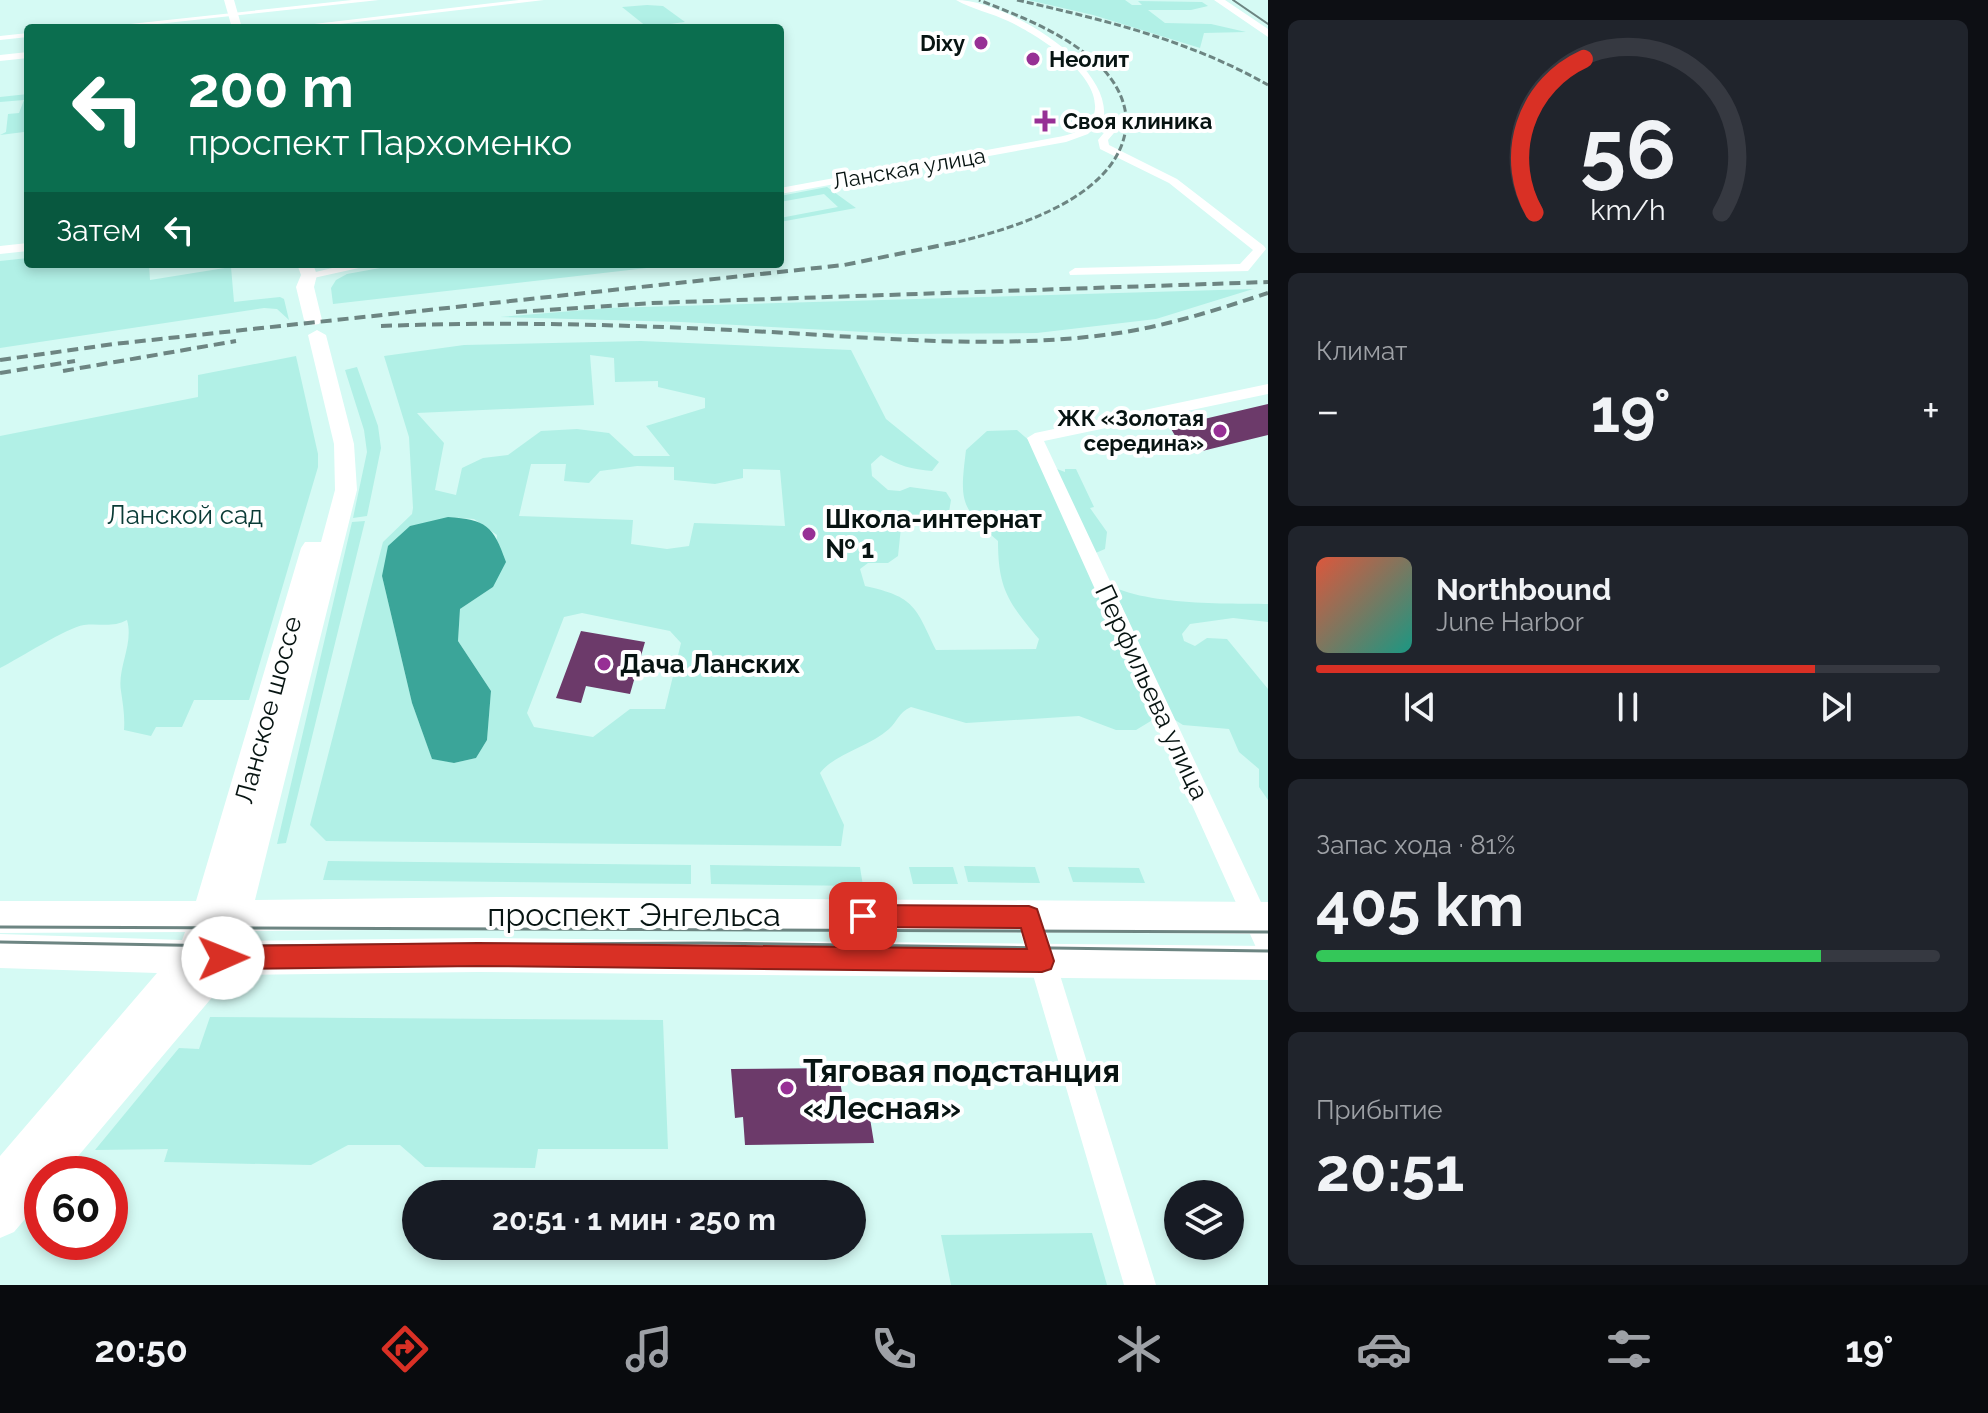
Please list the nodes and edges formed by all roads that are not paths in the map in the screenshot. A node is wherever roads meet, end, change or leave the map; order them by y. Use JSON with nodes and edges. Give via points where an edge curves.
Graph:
{"nodes":[{"id":1,"x":220,"y":0,"type":"edge"},
{"id":2,"x":229,"y":0,"type":"edge"},
{"id":3,"x":246,"y":0,"type":"edge"},
{"id":4,"x":375,"y":0,"type":"edge"},
{"id":5,"x":540,"y":0,"type":"edge"},
{"id":6,"x":960,"y":0,"type":"edge"},
{"id":7,"x":1219,"y":0,"type":"edge"},
{"id":8,"x":202,"y":15,"type":"junction"},
{"id":9,"x":228,"y":15,"type":"junction"},
{"id":10,"x":251,"y":16,"type":"junction"},
{"id":11,"x":129,"y":24,"type":"edge"},
{"id":12,"x":204,"y":24,"type":"edge"},
{"id":13,"x":227,"y":24,"type":"edge"},
{"id":14,"x":234,"y":24,"type":"edge"},
{"id":15,"x":321,"y":24,"type":"edge"},
{"id":16,"x":1268,"y":34,"type":"edge"},
{"id":17,"x":24,"y":35,"type":"edge"},
{"id":18,"x":0,"y":38,"type":"edge"},
{"id":19,"x":24,"y":55,"type":"edge"},
{"id":20,"x":0,"y":58,"type":"edge"},
{"id":21,"x":1099,"y":117,"type":"junction"},
{"id":22,"x":1091,"y":127,"type":"junction"},
{"id":23,"x":1111,"y":134,"type":"junction"},
{"id":24,"x":784,"y":190,"type":"edge"},
{"id":25,"x":24,"y":247,"type":"edge"},
{"id":26,"x":0,"y":250,"type":"edge"},
{"id":27,"x":347,"y":268,"type":"edge"},
{"id":28,"x":1075,"y":272,"type":"dead end"},
{"id":29,"x":306,"y":275,"type":"edge"},
{"id":30,"x":1268,"y":389,"type":"edge"},
{"id":31,"x":222,"y":915,"type":"junction"},
{"id":32,"x":0,"y":917,"type":"edge"},
{"id":33,"x":1029,"y":917,"type":"junction"},
{"id":34,"x":1264,"y":927,"type":"edge"},
{"id":35,"x":0,"y":951,"type":"edge"},
{"id":36,"x":209,"y":956,"type":"junction"},
{"id":37,"x":1042,"y":961,"type":"junction"},
{"id":38,"x":1268,"y":963,"type":"edge"},
{"id":39,"x":0,"y":1187,"type":"edge"},
{"id":40,"x":0,"y":1218,"type":"edge"},
{"id":41,"x":1140,"y":1285,"type":"edge"}],
"edges":[{"from":1,"to":9,"type":"main road"},
{"from":2,"to":9,"type":"main road"},
{"from":3,"to":10,"type":"street"},
{"from":4,"to":10,"type":"street"},
{"from":5,"to":15,"type":"street"},
{"from":6,"to":21,"type":"street","via":[[1028,28],[1072,58],[1097,94]]},
{"from":7,"to":16,"type":"main road"},
{"from":8,"to":9,"type":"street"},
{"from":8,"to":11,"type":"street"},
{"from":8,"to":12,"type":"street"},
{"from":9,"to":10,"type":"street"},
{"from":9,"to":13,"type":"main road"},
{"from":9,"to":14,"type":"main road"},
{"from":17,"to":18,"type":"street"},
{"from":19,"to":20,"type":"street"},
{"from":21,"to":22,"type":"street"},
{"from":21,"to":23,"type":"street","via":[[1112,123]]},
{"from":22,"to":23,"type":"street"},
{"from":22,"to":24,"type":"street","name":"Ланская улица","via":[[1069,138]]},
{"from":23,"to":28,"type":"street","via":[[1103,140],[1104,147],[1173,181],[1260,249],[1244,268]]},
{"from":25,"to":26,"type":"street"},
{"from":27,"to":29,"type":"street"},
{"from":29,"to":31,"type":"main road","name":"Ланское шоссе","via":[[344,444],[343,467],[328,491]]},
{"from":30,"to":34,"type":"street","name":"Перфильева улица","via":[[1035,438]]},
{"from":31,"to":32,"type":"main road","name":"проспект Энгельса"},
{"from":31,"to":33,"type":"main road","name":"проспект Энгельса"},
{"from":31,"to":36,"type":"main road","name":"Ланское шоссе"},
{"from":33,"to":34,"type":"main road","name":"проспект Энгельса"},
{"from":33,"to":37,"type":"street"},
{"from":35,"to":36,"type":"main road","name":"проспект Энгельса"},
{"from":36,"to":37,"type":"main road","name":"проспект Энгельса"},
{"from":36,"to":39,"type":"main road"},
{"from":36,"to":40,"type":"main road"},
{"from":37,"to":38,"type":"main road","name":"проспект Энгельса"},
{"from":37,"to":41,"type":"street"}]}
